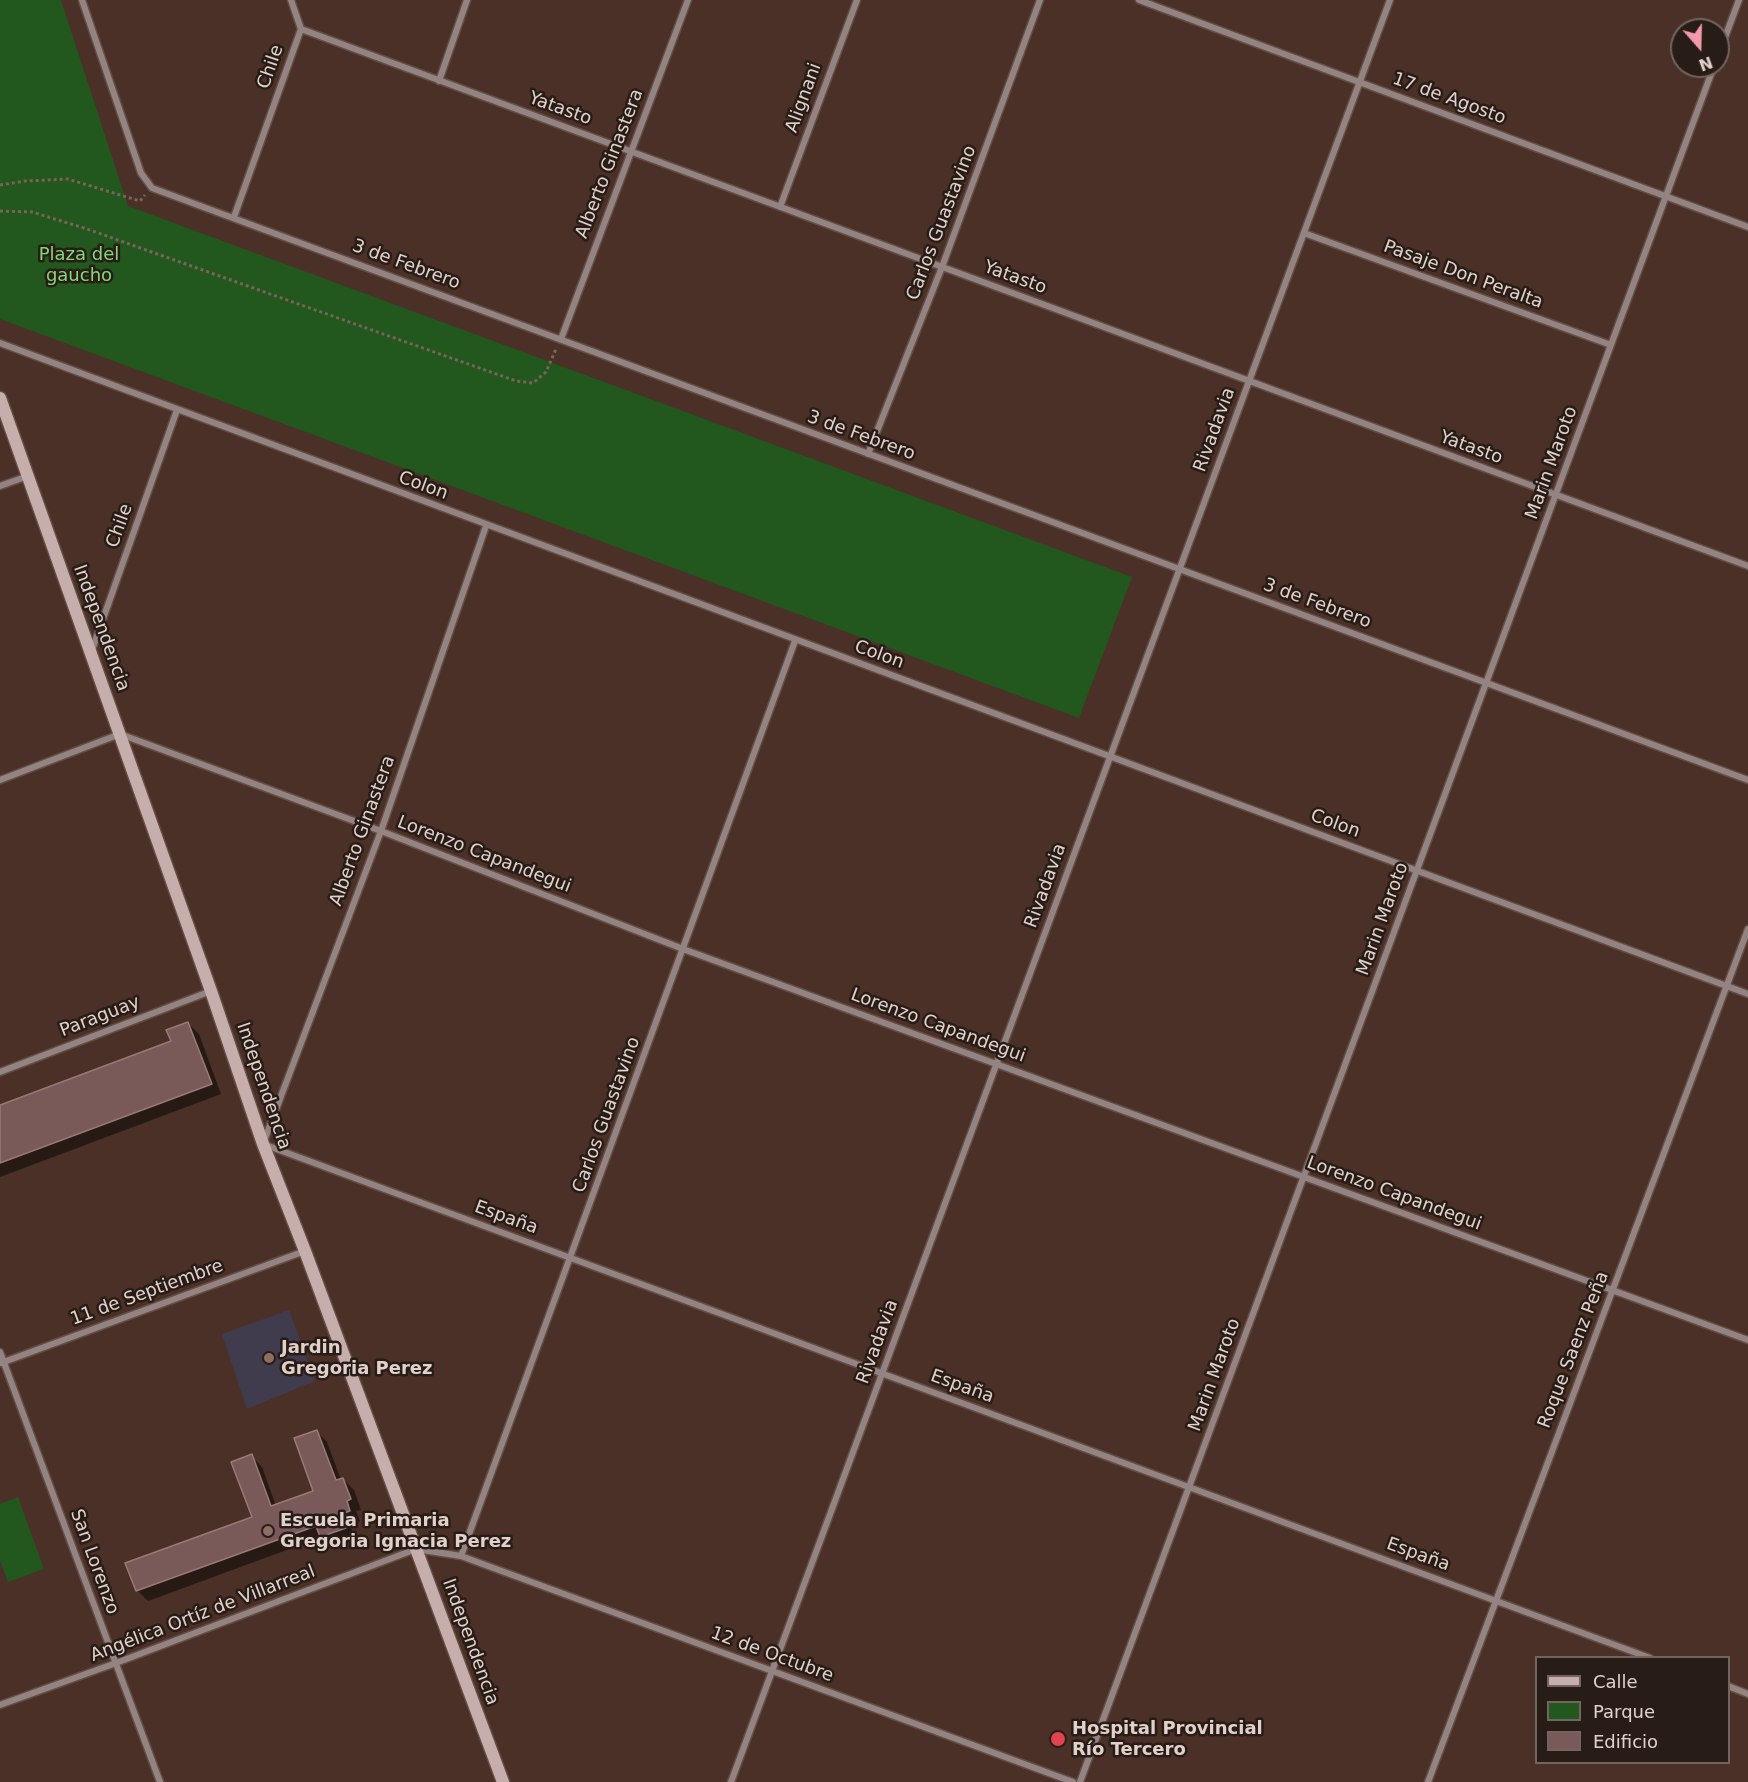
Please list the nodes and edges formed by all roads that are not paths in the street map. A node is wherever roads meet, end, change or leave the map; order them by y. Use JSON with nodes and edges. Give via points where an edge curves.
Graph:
{"nodes":[{"id":1,"x":82,"y":0,"type":"edge"},
{"id":2,"x":291,"y":0,"type":"edge"},
{"id":3,"x":467,"y":0,"type":"edge"},
{"id":4,"x":687,"y":0,"type":"edge"},
{"id":5,"x":856,"y":0,"type":"edge"},
{"id":6,"x":1040,"y":0,"type":"edge"},
{"id":7,"x":1139,"y":0,"type":"edge"},
{"id":8,"x":1390,"y":0,"type":"edge"},
{"id":9,"x":1739,"y":0,"type":"edge"},
{"id":10,"x":1730,"y":24,"type":"edge"},
{"id":11,"x":301,"y":29,"type":"junction"},
{"id":12,"x":1710,"y":78,"type":"edge"},
{"id":13,"x":440,"y":81,"type":"junction"},
{"id":14,"x":1359,"y":82,"type":"junction"},
{"id":15,"x":631,"y":152,"type":"junction"},
{"id":16,"x":1666,"y":196,"type":"junction"},
{"id":17,"x":780,"y":207,"type":"junction"},
{"id":18,"x":234,"y":217,"type":"junction"},
{"id":19,"x":1748,"y":227,"type":"edge"},
{"id":20,"x":1304,"y":233,"type":"junction"},
{"id":21,"x":942,"y":267,"type":"junction"},
{"id":22,"x":561,"y":339,"type":"junction"},
{"id":23,"x":0,"y":343,"type":"edge"},
{"id":24,"x":1611,"y":345,"type":"junction"},
{"id":25,"x":1249,"y":381,"type":"junction"},
{"id":26,"x":0,"y":398,"type":"edge"},
{"id":27,"x":177,"y":410,"type":"junction"},
{"id":28,"x":868,"y":454,"type":"junction"},
{"id":29,"x":28,"y":476,"type":"junction"},
{"id":30,"x":0,"y":486,"type":"edge"},
{"id":31,"x":1556,"y":495,"type":"junction"},
{"id":32,"x":486,"y":526,"type":"junction"},
{"id":33,"x":1748,"y":566,"type":"edge"},
{"id":34,"x":1179,"y":569,"type":"junction"},
{"id":35,"x":795,"y":640,"type":"junction"},
{"id":36,"x":91,"y":653,"type":"junction"},
{"id":37,"x":1486,"y":683,"type":"junction"},
{"id":38,"x":120,"y":734,"type":"junction"},
{"id":39,"x":1110,"y":757,"type":"junction"},
{"id":40,"x":0,"y":780,"type":"edge"},
{"id":41,"x":1748,"y":780,"type":"edge"},
{"id":42,"x":381,"y":831,"type":"junction"},
{"id":43,"x":1417,"y":871,"type":"junction"},
{"id":44,"x":1748,"y":929,"type":"edge"},
{"id":45,"x":683,"y":949,"type":"junction"},
{"id":46,"x":1727,"y":986,"type":"junction"},
{"id":47,"x":211,"y":991,"type":"junction"},
{"id":48,"x":1748,"y":994,"type":"edge"},
{"id":49,"x":997,"y":1064,"type":"junction"},
{"id":50,"x":0,"y":1072,"type":"edge"},
{"id":51,"x":263,"y":1144,"type":"junction"},
{"id":52,"x":1304,"y":1177,"type":"junction"},
{"id":53,"x":305,"y":1251,"type":"junction"},
{"id":54,"x":570,"y":1258,"type":"junction"},
{"id":55,"x":1612,"y":1290,"type":"junction"},
{"id":56,"x":1748,"y":1340,"type":"edge"},
{"id":57,"x":0,"y":1352,"type":"edge"},
{"id":58,"x":2,"y":1362,"type":"edge"},
{"id":59,"x":882,"y":1373,"type":"junction"},
{"id":60,"x":1189,"y":1487,"type":"junction"},
{"id":61,"x":416,"y":1550,"type":"junction"},
{"id":62,"x":461,"y":1556,"type":"junction"},
{"id":63,"x":1496,"y":1600,"type":"junction"},
{"id":64,"x":1645,"y":1656,"type":"edge"},
{"id":65,"x":116,"y":1663,"type":"junction"},
{"id":66,"x":772,"y":1671,"type":"junction"},
{"id":67,"x":1730,"y":1687,"type":"edge"},
{"id":68,"x":1748,"y":1694,"type":"edge"},
{"id":69,"x":0,"y":1705,"type":"edge"},
{"id":70,"x":160,"y":1782,"type":"edge"},
{"id":71,"x":503,"y":1782,"type":"edge"},
{"id":72,"x":731,"y":1782,"type":"edge"},
{"id":73,"x":1073,"y":1782,"type":"edge"},
{"id":74,"x":1080,"y":1782,"type":"edge"},
{"id":75,"x":1428,"y":1782,"type":"edge"}],
"edges":[{"from":1,"to":18,"type":"street","name":"3 de Febrero","via":[[141,173],[152,188]]},
{"from":2,"to":11,"type":"street"},
{"from":3,"to":13,"type":"street"},
{"from":4,"to":15,"type":"street","name":"Alberto Ginastera"},
{"from":5,"to":17,"type":"street","name":"Alignani"},
{"from":6,"to":21,"type":"street","name":"Carlos Guastavino"},
{"from":7,"to":14,"type":"street","name":"17 de Agosto"},
{"from":8,"to":14,"type":"street","name":"Rivadavia"},
{"from":9,"to":10,"type":"street"},
{"from":11,"to":13,"type":"street","name":"Yatasto"},
{"from":11,"to":18,"type":"street","name":"Chile"},
{"from":12,"to":16,"type":"street","name":"Marin Maroto"},
{"from":13,"to":15,"type":"street","name":"Yatasto"},
{"from":14,"to":16,"type":"street","name":"17 de Agosto"},
{"from":14,"to":20,"type":"street","name":"Rivadavia"},
{"from":15,"to":17,"type":"street","name":"Yatasto"},
{"from":15,"to":22,"type":"street","name":"Alberto Ginastera"},
{"from":16,"to":19,"type":"street","name":"17 de Agosto"},
{"from":16,"to":24,"type":"street","name":"Marin Maroto"},
{"from":17,"to":21,"type":"street","name":"Yatasto"},
{"from":18,"to":22,"type":"street","name":"3 de Febrero"},
{"from":20,"to":24,"type":"street","name":"Pasaje Don Peralta"},
{"from":20,"to":25,"type":"street","name":"Rivadavia"},
{"from":21,"to":25,"type":"street","name":"Yatasto"},
{"from":21,"to":28,"type":"street","name":"Carlos Guastavino"},
{"from":22,"to":28,"type":"street","name":"3 de Febrero"},
{"from":23,"to":27,"type":"street","name":"Colon"},
{"from":24,"to":31,"type":"street","name":"Marin Maroto"},
{"from":25,"to":31,"type":"street","name":"Yatasto"},
{"from":25,"to":34,"type":"street","name":"Rivadavia"},
{"from":26,"to":29,"type":"main road","name":"Independencia"},
{"from":27,"to":32,"type":"street","name":"Colon"},
{"from":27,"to":36,"type":"street","name":"Chile"},
{"from":28,"to":34,"type":"street","name":"3 de Febrero"},
{"from":29,"to":30,"type":"street"},
{"from":29,"to":36,"type":"main road","name":"Independencia"},
{"from":31,"to":33,"type":"street","name":"Yatasto"},
{"from":31,"to":37,"type":"street","name":"Marin Maroto"},
{"from":32,"to":35,"type":"street","name":"Colon"},
{"from":32,"to":42,"type":"street","name":"Alberto Ginastera"},
{"from":34,"to":37,"type":"street","name":"3 de Febrero"},
{"from":34,"to":39,"type":"street","name":"Rivadavia"},
{"from":35,"to":39,"type":"street","name":"Colon"},
{"from":35,"to":45,"type":"street","name":"Carlos Guastavino"},
{"from":36,"to":38,"type":"main road","name":"Independencia"},
{"from":37,"to":41,"type":"street","name":"3 de Febrero"},
{"from":37,"to":43,"type":"street","name":"Marin Maroto"},
{"from":38,"to":40,"type":"street"},
{"from":38,"to":42,"type":"street","name":"Lorenzo Capandegui"},
{"from":38,"to":47,"type":"main road","name":"Independencia"},
{"from":39,"to":43,"type":"street","name":"Colon"},
{"from":39,"to":49,"type":"street","name":"Rivadavia"},
{"from":42,"to":45,"type":"street","name":"Lorenzo Capandegui"},
{"from":42,"to":51,"type":"street","name":"Alberto Ginastera"},
{"from":43,"to":46,"type":"street","name":"Colon"},
{"from":43,"to":52,"type":"street","name":"Marin Maroto"},
{"from":44,"to":46,"type":"street","name":"Roque Saenz Peña"},
{"from":45,"to":49,"type":"street","name":"Lorenzo Capandegui"},
{"from":45,"to":54,"type":"street","name":"Carlos Guastavino"},
{"from":46,"to":48,"type":"street","name":"Colon"},
{"from":46,"to":55,"type":"street","name":"Roque Saenz Peña"},
{"from":47,"to":50,"type":"street","name":"Paraguay"},
{"from":47,"to":51,"type":"main road","name":"Independencia"},
{"from":49,"to":52,"type":"street","name":"Lorenzo Capandegui"},
{"from":49,"to":59,"type":"street","name":"Rivadavia"},
{"from":51,"to":53,"type":"main road","name":"Independencia"},
{"from":51,"to":54,"type":"street","name":"España"},
{"from":52,"to":55,"type":"street","name":"Lorenzo Capandegui"},
{"from":52,"to":60,"type":"street","name":"Marin Maroto"},
{"from":53,"to":58,"type":"street","name":"11 de Septiembre"},
{"from":53,"to":61,"type":"main road","name":"Independencia"},
{"from":54,"to":59,"type":"street","name":"España"},
{"from":54,"to":62,"type":"street","name":"Carlos Guastavino"},
{"from":55,"to":56,"type":"street","name":"Lorenzo Capandegui"},
{"from":55,"to":63,"type":"street","name":"Roque Saenz Peña"},
{"from":57,"to":58,"type":"street","name":"San Lorenzo"},
{"from":58,"to":65,"type":"street","name":"San Lorenzo"},
{"from":59,"to":60,"type":"street","name":"España"},
{"from":59,"to":66,"type":"street","name":"Rivadavia"},
{"from":60,"to":63,"type":"street","name":"España"},
{"from":60,"to":74,"type":"street","name":"Marin Maroto"},
{"from":61,"to":62,"type":"street"},
{"from":61,"to":65,"type":"street","name":"Angélica Ortíz de Villarreal"},
{"from":61,"to":71,"type":"main road","name":"Independencia"},
{"from":62,"to":66,"type":"street","name":"12 de Octubre"},
{"from":63,"to":64,"type":"street","name":"España"},
{"from":63,"to":75,"type":"street","name":"Roque Saenz Peña"},
{"from":65,"to":69,"type":"street","name":"Angélica Ortíz de Villarreal"},
{"from":65,"to":70,"type":"street","name":"San Lorenzo"},
{"from":66,"to":72,"type":"street","name":"Rivadavia"},
{"from":66,"to":73,"type":"street","name":"12 de Octubre"},
{"from":67,"to":68,"type":"street"}]}
